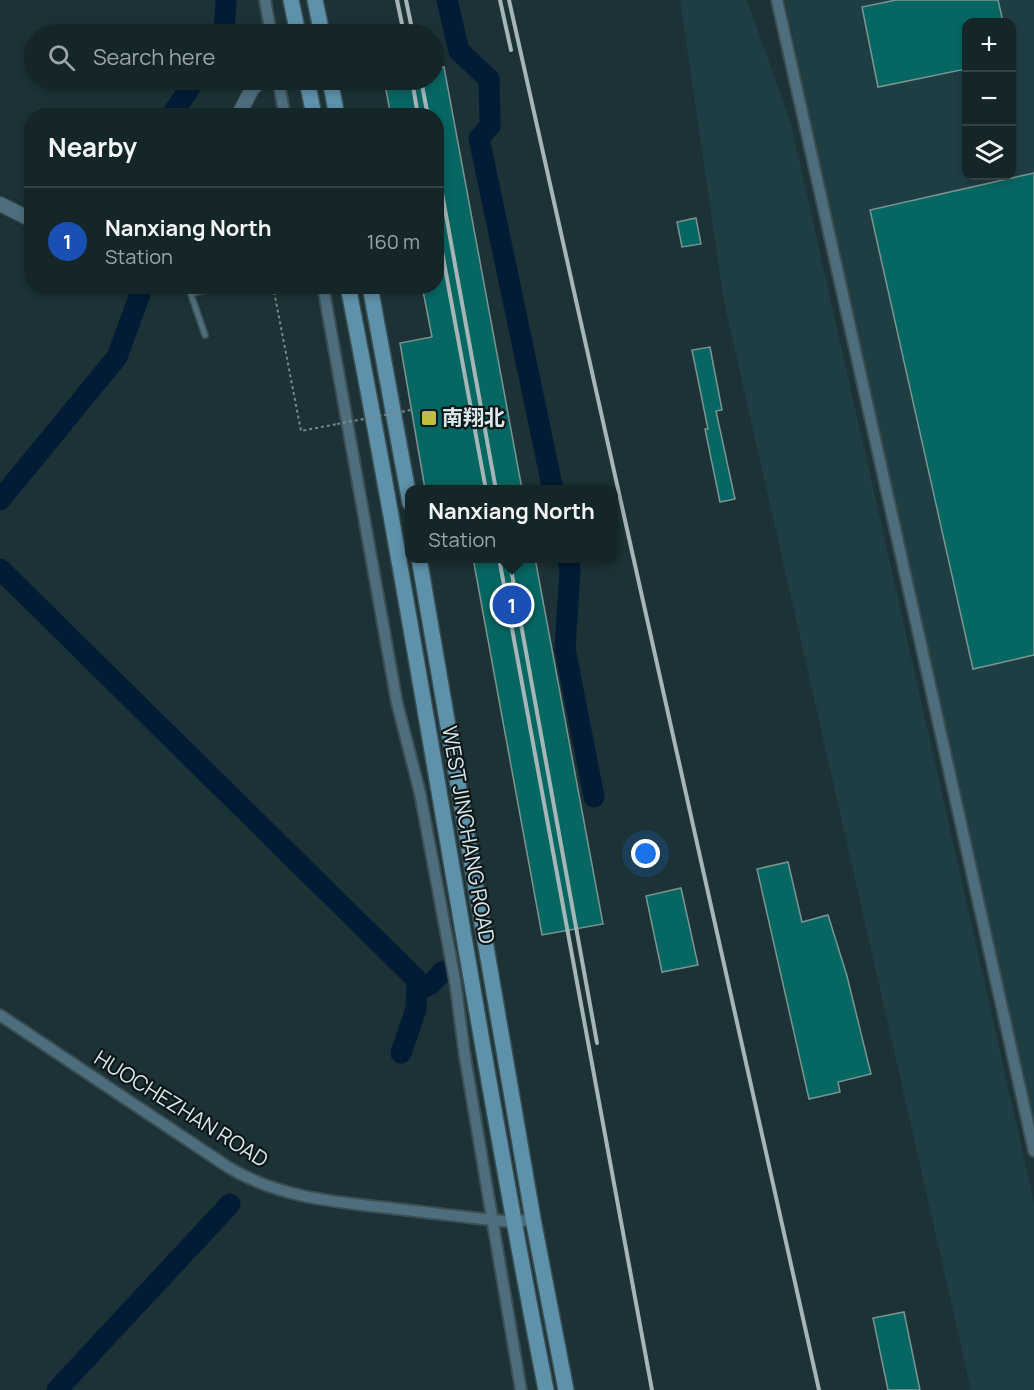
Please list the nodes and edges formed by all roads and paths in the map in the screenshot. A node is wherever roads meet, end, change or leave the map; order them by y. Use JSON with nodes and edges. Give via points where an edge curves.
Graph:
{"nodes":[{"id":1,"x":265,"y":0,"type":"edge"},
{"id":2,"x":291,"y":0,"type":"edge"},
{"id":3,"x":315,"y":0,"type":"edge"},
{"id":4,"x":778,"y":0,"type":"edge"},
{"id":5,"x":269,"y":24,"type":"edge"},
{"id":6,"x":296,"y":24,"type":"edge"},
{"id":7,"x":320,"y":24,"type":"edge"},
{"id":8,"x":251,"y":90,"type":"edge"},
{"id":9,"x":280,"y":90,"type":"edge"},
{"id":10,"x":308,"y":90,"type":"edge"},
{"id":11,"x":332,"y":90,"type":"edge"},
{"id":12,"x":242,"y":108,"type":"edge"},
{"id":13,"x":283,"y":108,"type":"edge"},
{"id":14,"x":312,"y":108,"type":"edge"},
{"id":15,"x":335,"y":108,"type":"edge"},
{"id":16,"x":0,"y":204,"type":"edge"},
{"id":17,"x":24,"y":216,"type":"edge"},
{"id":18,"x":192,"y":294,"type":"edge"},
{"id":19,"x":275,"y":294,"type":"edge"},
{"id":20,"x":324,"y":294,"type":"edge"},
{"id":21,"x":350,"y":294,"type":"edge"},
{"id":22,"x":371,"y":294,"type":"edge"},
{"id":23,"x":205,"y":335,"type":"dead end"},
{"id":24,"x":411,"y":410,"type":"dead end"},
{"id":25,"x":407,"y":485,"type":"edge"},
{"id":26,"x":421,"y":563,"type":"edge"},
{"id":27,"x":0,"y":1015,"type":"edge"},
{"id":28,"x":1034,"y":1151,"type":"edge"},
{"id":29,"x":532,"y":1219,"type":"junction"},
{"id":30,"x":492,"y":1220,"type":"junction"},
{"id":31,"x":513,"y":1222,"type":"junction"},
{"id":32,"x":521,"y":1390,"type":"edge"},
{"id":33,"x":546,"y":1390,"type":"edge"},
{"id":34,"x":566,"y":1390,"type":"edge"}],
"edges":[{"from":1,"to":5,"type":"street"},
{"from":2,"to":6,"type":"main road"},
{"from":3,"to":7,"type":"main road"},
{"from":4,"to":28,"type":"street"},
{"from":8,"to":12,"type":"street"},
{"from":9,"to":13,"type":"street"},
{"from":10,"to":14,"type":"main road"},
{"from":11,"to":15,"type":"main road"},
{"from":16,"to":17,"type":"street"},
{"from":18,"to":23,"type":"lane"},
{"from":19,"to":24,"type":"path","bridge":true,"via":[[301,431]]},
{"from":20,"to":30,"type":"street","via":[[397,703],[420,793],[453,970]]},
{"from":21,"to":31,"type":"main road","name":"WEST JINCHANG ROAD"},
{"from":22,"to":25,"type":"main road"},
{"from":26,"to":29,"type":"main road","name":"WEST JINCHANG ROAD"},
{"from":27,"to":30,"type":"street","name":"HUOCHEZHAN ROAD","via":[[228,1167],[262,1185],[336,1202]]},
{"from":29,"to":31,"type":"street","name":"HUOCHEZHAN ROAD"},
{"from":29,"to":34,"type":"main road","name":"WEST JINCHANG ROAD"},
{"from":30,"to":31,"type":"street","name":"HUOCHEZHAN ROAD"},
{"from":30,"to":32,"type":"street"},
{"from":31,"to":33,"type":"main road","name":"WEST JINCHANG ROAD"}]}
